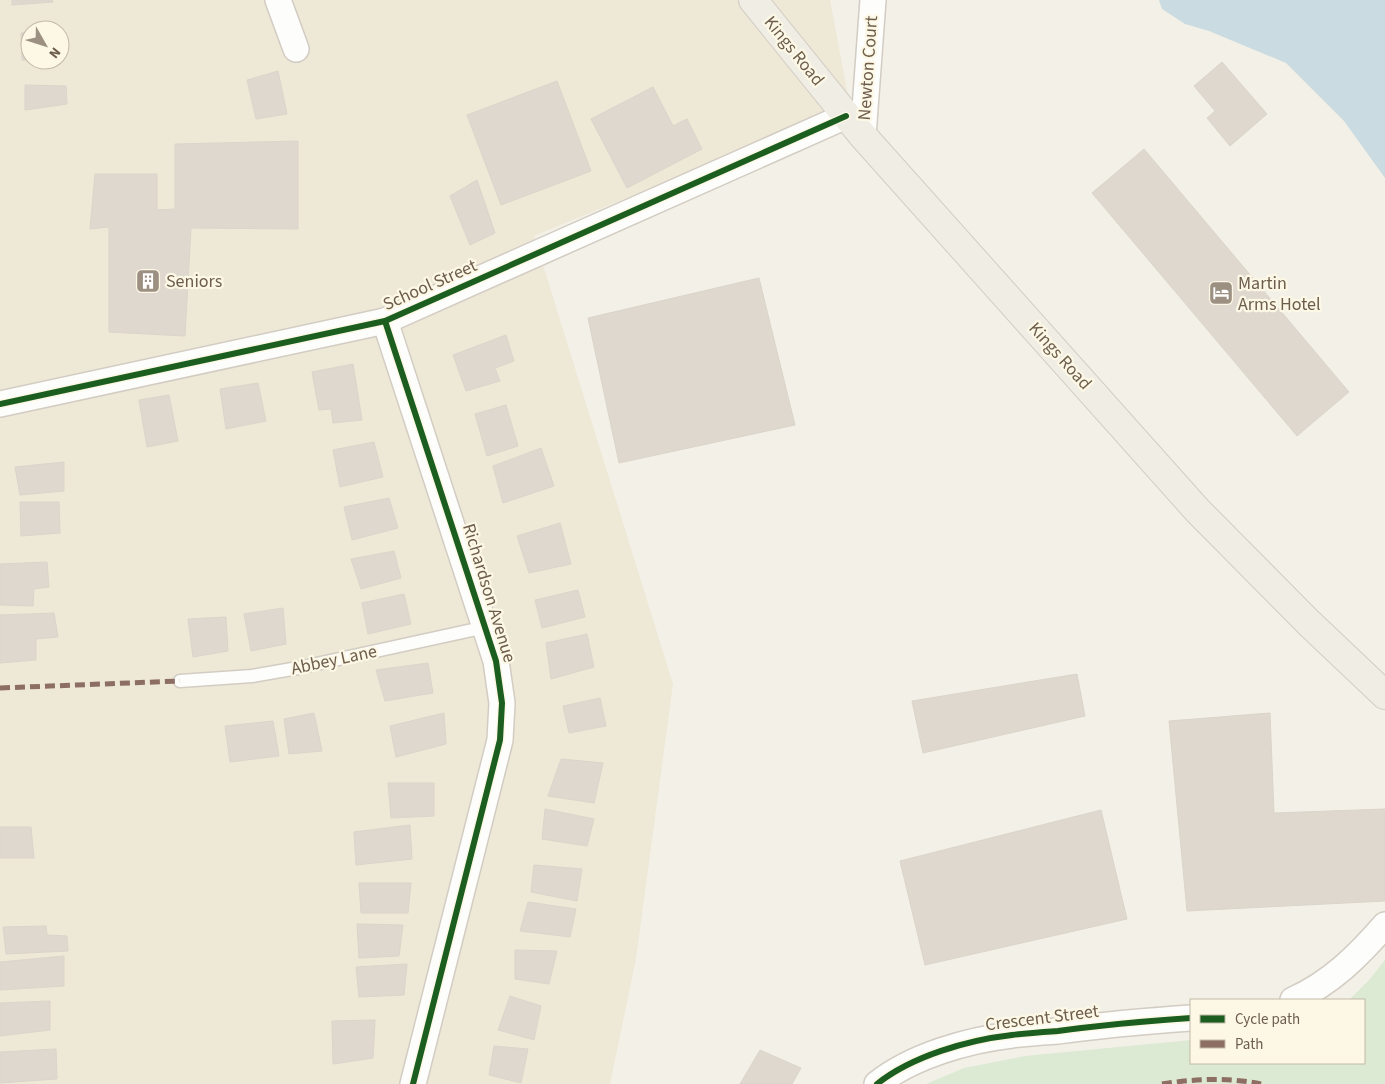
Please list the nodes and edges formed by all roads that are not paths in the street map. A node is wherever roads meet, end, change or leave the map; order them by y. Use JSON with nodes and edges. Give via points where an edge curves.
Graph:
{"nodes":[{"id":1,"x":278,"y":0,"type":"edge"},
{"id":2,"x":753,"y":0,"type":"edge"},
{"id":3,"x":873,"y":0,"type":"edge"},
{"id":4,"x":296,"y":49,"type":"dead end"},
{"id":5,"x":855,"y":126,"type":"junction"},
{"id":6,"x":385,"y":321,"type":"junction"},
{"id":7,"x":0,"y":404,"type":"edge"},
{"id":8,"x":486,"y":627,"type":"junction"},
{"id":9,"x":180,"y":681,"type":"dead end"},
{"id":10,"x":1385,"y":696,"type":"edge"},
{"id":11,"x":1385,"y":925,"type":"edge"},
{"id":12,"x":1295,"y":999,"type":"edge"},
{"id":13,"x":1190,"y":1018,"type":"edge"},
{"id":14,"x":414,"y":1084,"type":"edge"},
{"id":15,"x":877,"y":1084,"type":"edge"}],
"edges":[{"from":1,"to":4,"type":"street"},
{"from":2,"to":5,"type":"main road","name":"Kings Road"},
{"from":3,"to":5,"type":"street","name":"Newton Court"},
{"from":5,"to":6,"type":"street","name":"School Street"},
{"from":5,"to":10,"type":"main road","name":"Kings Road","via":[[1198,511]]},
{"from":6,"to":7,"type":"street","name":"School Street"},
{"from":6,"to":8,"type":"street","name":"Richardson Avenue"},
{"from":8,"to":9,"type":"lane","name":"Abbey Lane","via":[[298,668],[252,676]]},
{"from":8,"to":14,"type":"street","name":"Richardson Avenue","via":[[500,681],[500,740]]},
{"from":11,"to":12,"type":"street","via":[[1342,970]]},
{"from":13,"to":15,"type":"street","name":"Crescent Street","via":[[1135,1021],[982,1040],[922,1059]]}]}
